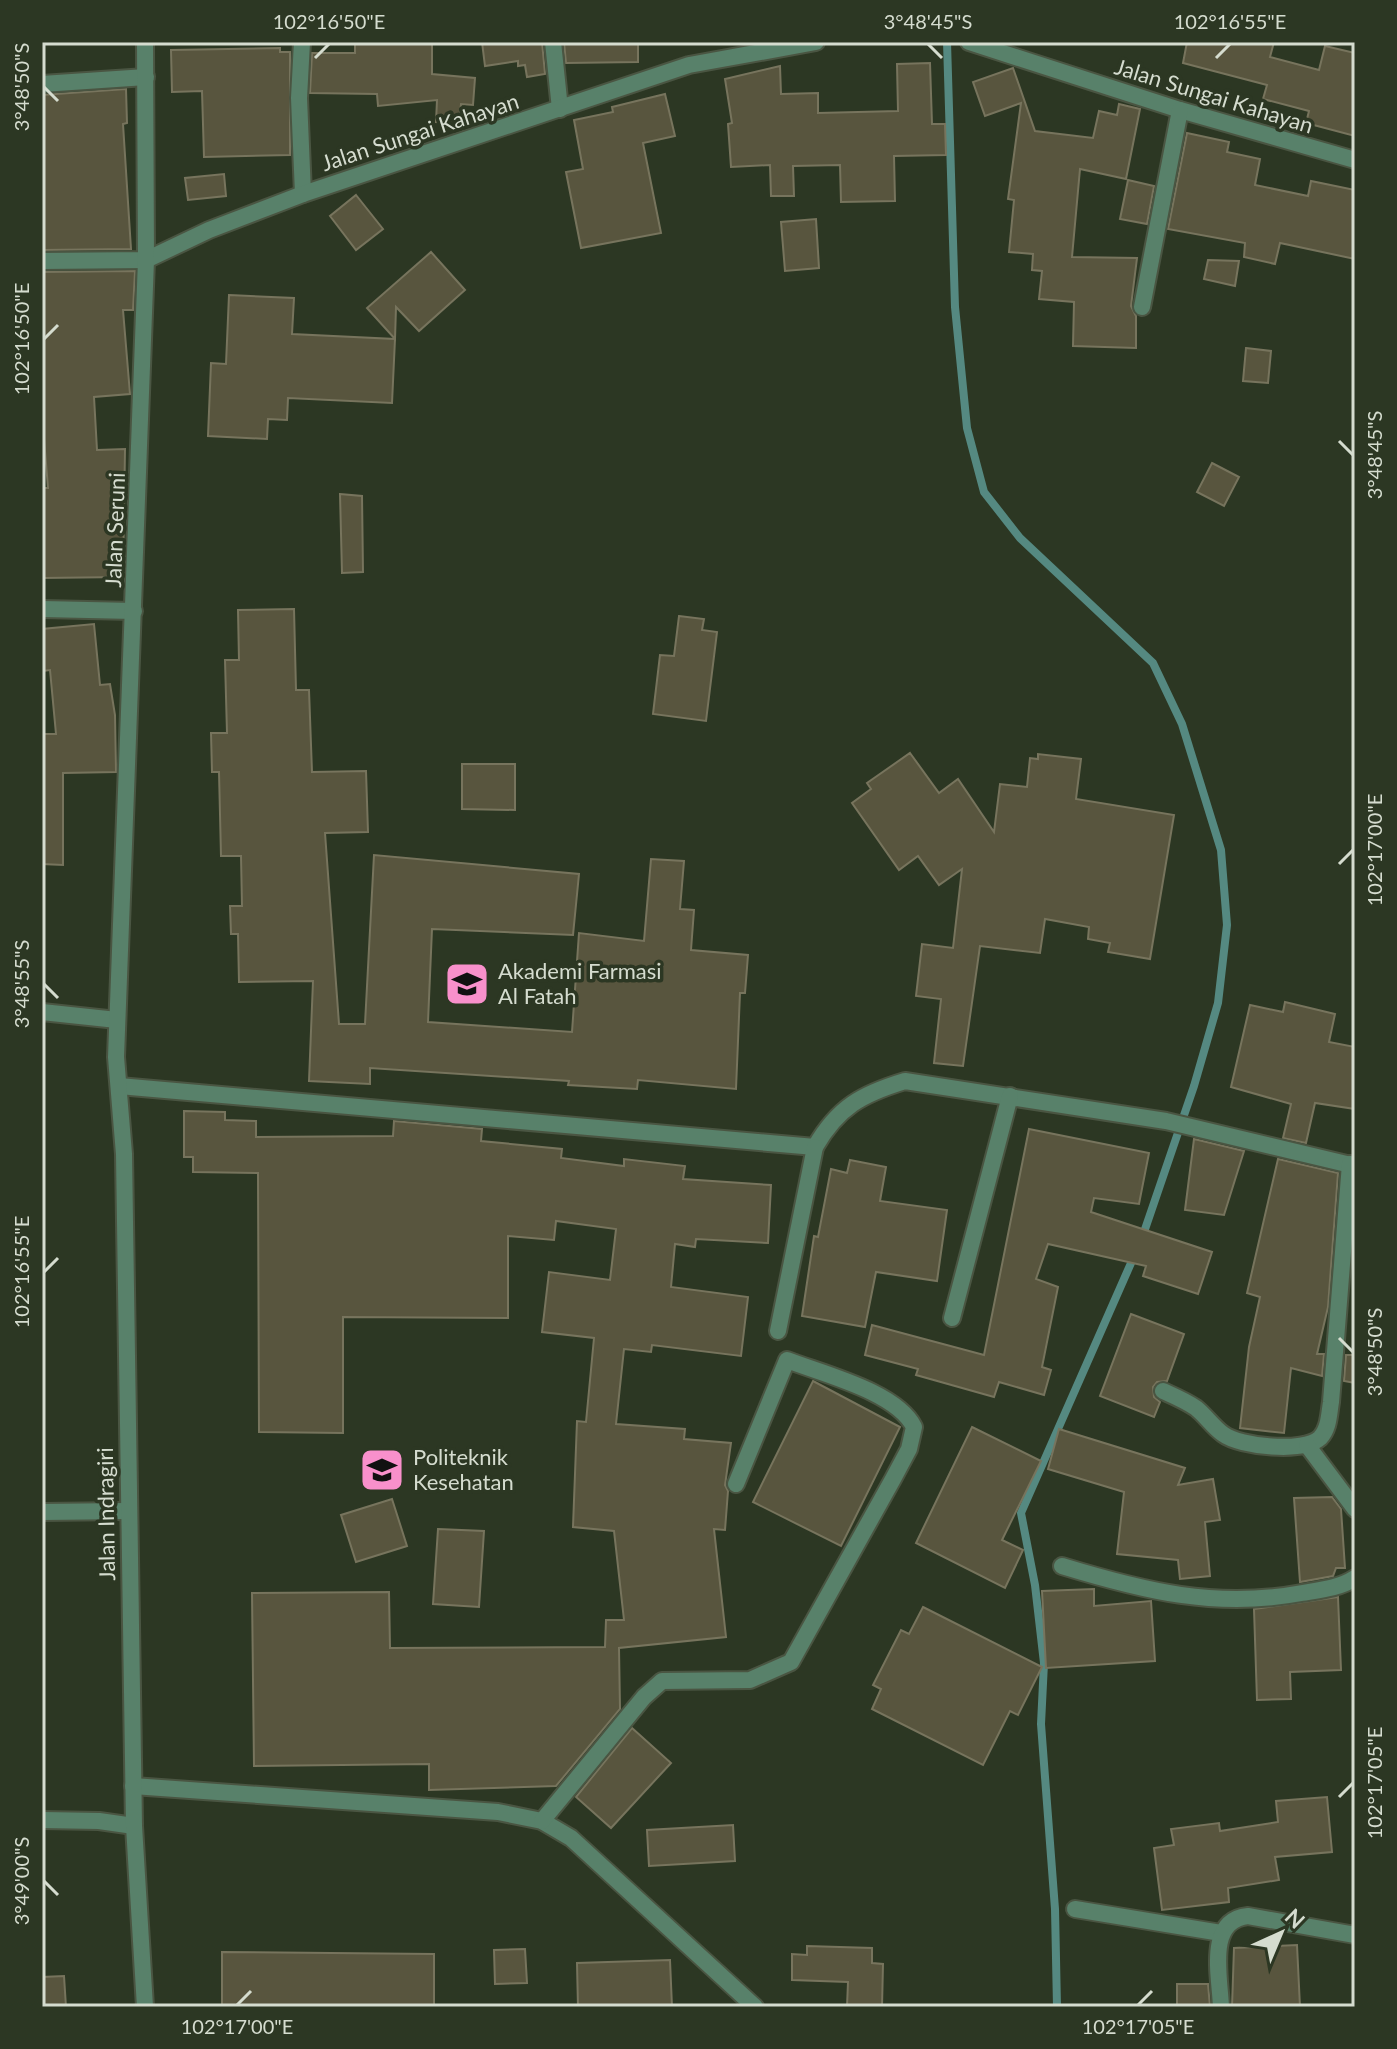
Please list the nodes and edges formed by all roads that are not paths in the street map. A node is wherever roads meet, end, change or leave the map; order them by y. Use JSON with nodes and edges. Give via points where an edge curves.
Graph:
{"nodes":[{"id":1,"x":145,"y":42,"type":"edge"},
{"id":2,"x":302,"y":42,"type":"edge"},
{"id":3,"x":553,"y":42,"type":"edge"},
{"id":4,"x":816,"y":42,"type":"edge"},
{"id":5,"x":969,"y":42,"type":"edge"},
{"id":6,"x":761,"y":46,"type":"edge"},
{"id":7,"x":146,"y":77,"type":"junction"},
{"id":8,"x":42,"y":84,"type":"edge"},
{"id":9,"x":560,"y":109,"type":"junction"},
{"id":10,"x":1180,"y":110,"type":"junction"},
{"id":11,"x":1355,"y":160,"type":"edge"},
{"id":12,"x":303,"y":194,"type":"junction"},
{"id":13,"x":146,"y":260,"type":"junction"},
{"id":14,"x":42,"y":261,"type":"edge"},
{"id":15,"x":1142,"y":307,"type":"dead end"},
{"id":16,"x":42,"y":609,"type":"edge"},
{"id":17,"x":134,"y":611,"type":"junction"},
{"id":18,"x":42,"y":1012,"type":"edge"},
{"id":19,"x":117,"y":1020,"type":"junction"},
{"id":20,"x":119,"y":1086,"type":"junction"},
{"id":21,"x":1010,"y":1096,"type":"junction"},
{"id":22,"x":815,"y":1147,"type":"junction"},
{"id":23,"x":1352,"y":1165,"type":"edge"},
{"id":24,"x":952,"y":1318,"type":"dead end"},
{"id":25,"x":778,"y":1331,"type":"dead end"},
{"id":26,"x":1163,"y":1391,"type":"dead end"},
{"id":27,"x":1307,"y":1445,"type":"junction"},
{"id":28,"x":736,"y":1484,"type":"dead end"},
{"id":29,"x":1355,"y":1509,"type":"edge"},
{"id":30,"x":127,"y":1511,"type":"junction"},
{"id":31,"x":42,"y":1512,"type":"edge"},
{"id":32,"x":1062,"y":1566,"type":"dead end"},
{"id":33,"x":1355,"y":1578,"type":"edge"},
{"id":34,"x":133,"y":1786,"type":"junction"},
{"id":35,"x":42,"y":1820,"type":"edge"},
{"id":36,"x":542,"y":1821,"type":"junction"},
{"id":37,"x":134,"y":1826,"type":"junction"},
{"id":38,"x":1075,"y":1909,"type":"dead end"},
{"id":39,"x":1221,"y":1933,"type":"junction"},
{"id":40,"x":1355,"y":1935,"type":"edge"},
{"id":41,"x":145,"y":2007,"type":"edge"},
{"id":42,"x":755,"y":2007,"type":"edge"},
{"id":43,"x":1221,"y":2007,"type":"edge"}],
"edges":[{"from":1,"to":7,"type":"street","name":"Jalan Seruni"},
{"from":2,"to":12,"type":"street"},
{"from":3,"to":9,"type":"street"},
{"from":4,"to":6,"type":"street","name":"Jalan Sungai Kahayan"},
{"from":5,"to":10,"type":"street","name":"Jalan Sungai Kahayan"},
{"from":6,"to":9,"type":"street","name":"Jalan Sungai Kahayan"},
{"from":7,"to":8,"type":"street"},
{"from":7,"to":13,"type":"street","name":"Jalan Seruni"},
{"from":9,"to":12,"type":"street","name":"Jalan Sungai Kahayan"},
{"from":10,"to":11,"type":"street","name":"Jalan Sungai Kahayan"},
{"from":10,"to":15,"type":"street"},
{"from":12,"to":13,"type":"street","name":"Jalan Sungai Kahayan"},
{"from":13,"to":14,"type":"street","name":"Jalan Sungai Kahayan"},
{"from":13,"to":17,"type":"street","name":"Jalan Seruni"},
{"from":16,"to":17,"type":"street"},
{"from":17,"to":19,"type":"street","name":"Jalan Seruni"},
{"from":18,"to":19,"type":"street"},
{"from":19,"to":20,"type":"street","name":"Jalan Indragiri"},
{"from":20,"to":22,"type":"street"},
{"from":20,"to":30,"type":"street","name":"Jalan Indragiri"},
{"from":21,"to":22,"type":"street","via":[[905,1081],[863,1094],[828,1125]]},
{"from":21,"to":23,"type":"street","via":[[1211,1130]]},
{"from":21,"to":24,"type":"street"},
{"from":22,"to":25,"type":"street"},
{"from":23,"to":27,"type":"street","via":[[1328,1425]]},
{"from":26,"to":27,"type":"street","via":[[1197,1409],[1234,1440],[1276,1447]]},
{"from":27,"to":29,"type":"street"},
{"from":28,"to":36,"type":"street","via":[[787,1360],[884,1398],[908,1414],[914,1427],[909,1449],[791,1662],[750,1680],[662,1681]]},
{"from":30,"to":31,"type":"street"},
{"from":30,"to":34,"type":"street","name":"Jalan Indragiri"},
{"from":32,"to":33,"type":"street","via":[[1118,1584],[1194,1598],[1288,1596]]},
{"from":34,"to":36,"type":"street","via":[[498,1812]]},
{"from":34,"to":37,"type":"street","name":"Jalan Indragiri"},
{"from":35,"to":37,"type":"street"},
{"from":36,"to":42,"type":"street","via":[[571,1838]]},
{"from":37,"to":41,"type":"street","name":"Jalan Indragiri"},
{"from":38,"to":39,"type":"street"},
{"from":39,"to":40,"type":"street","via":[[1235,1918],[1248,1916]]},
{"from":39,"to":43,"type":"street"}]}
